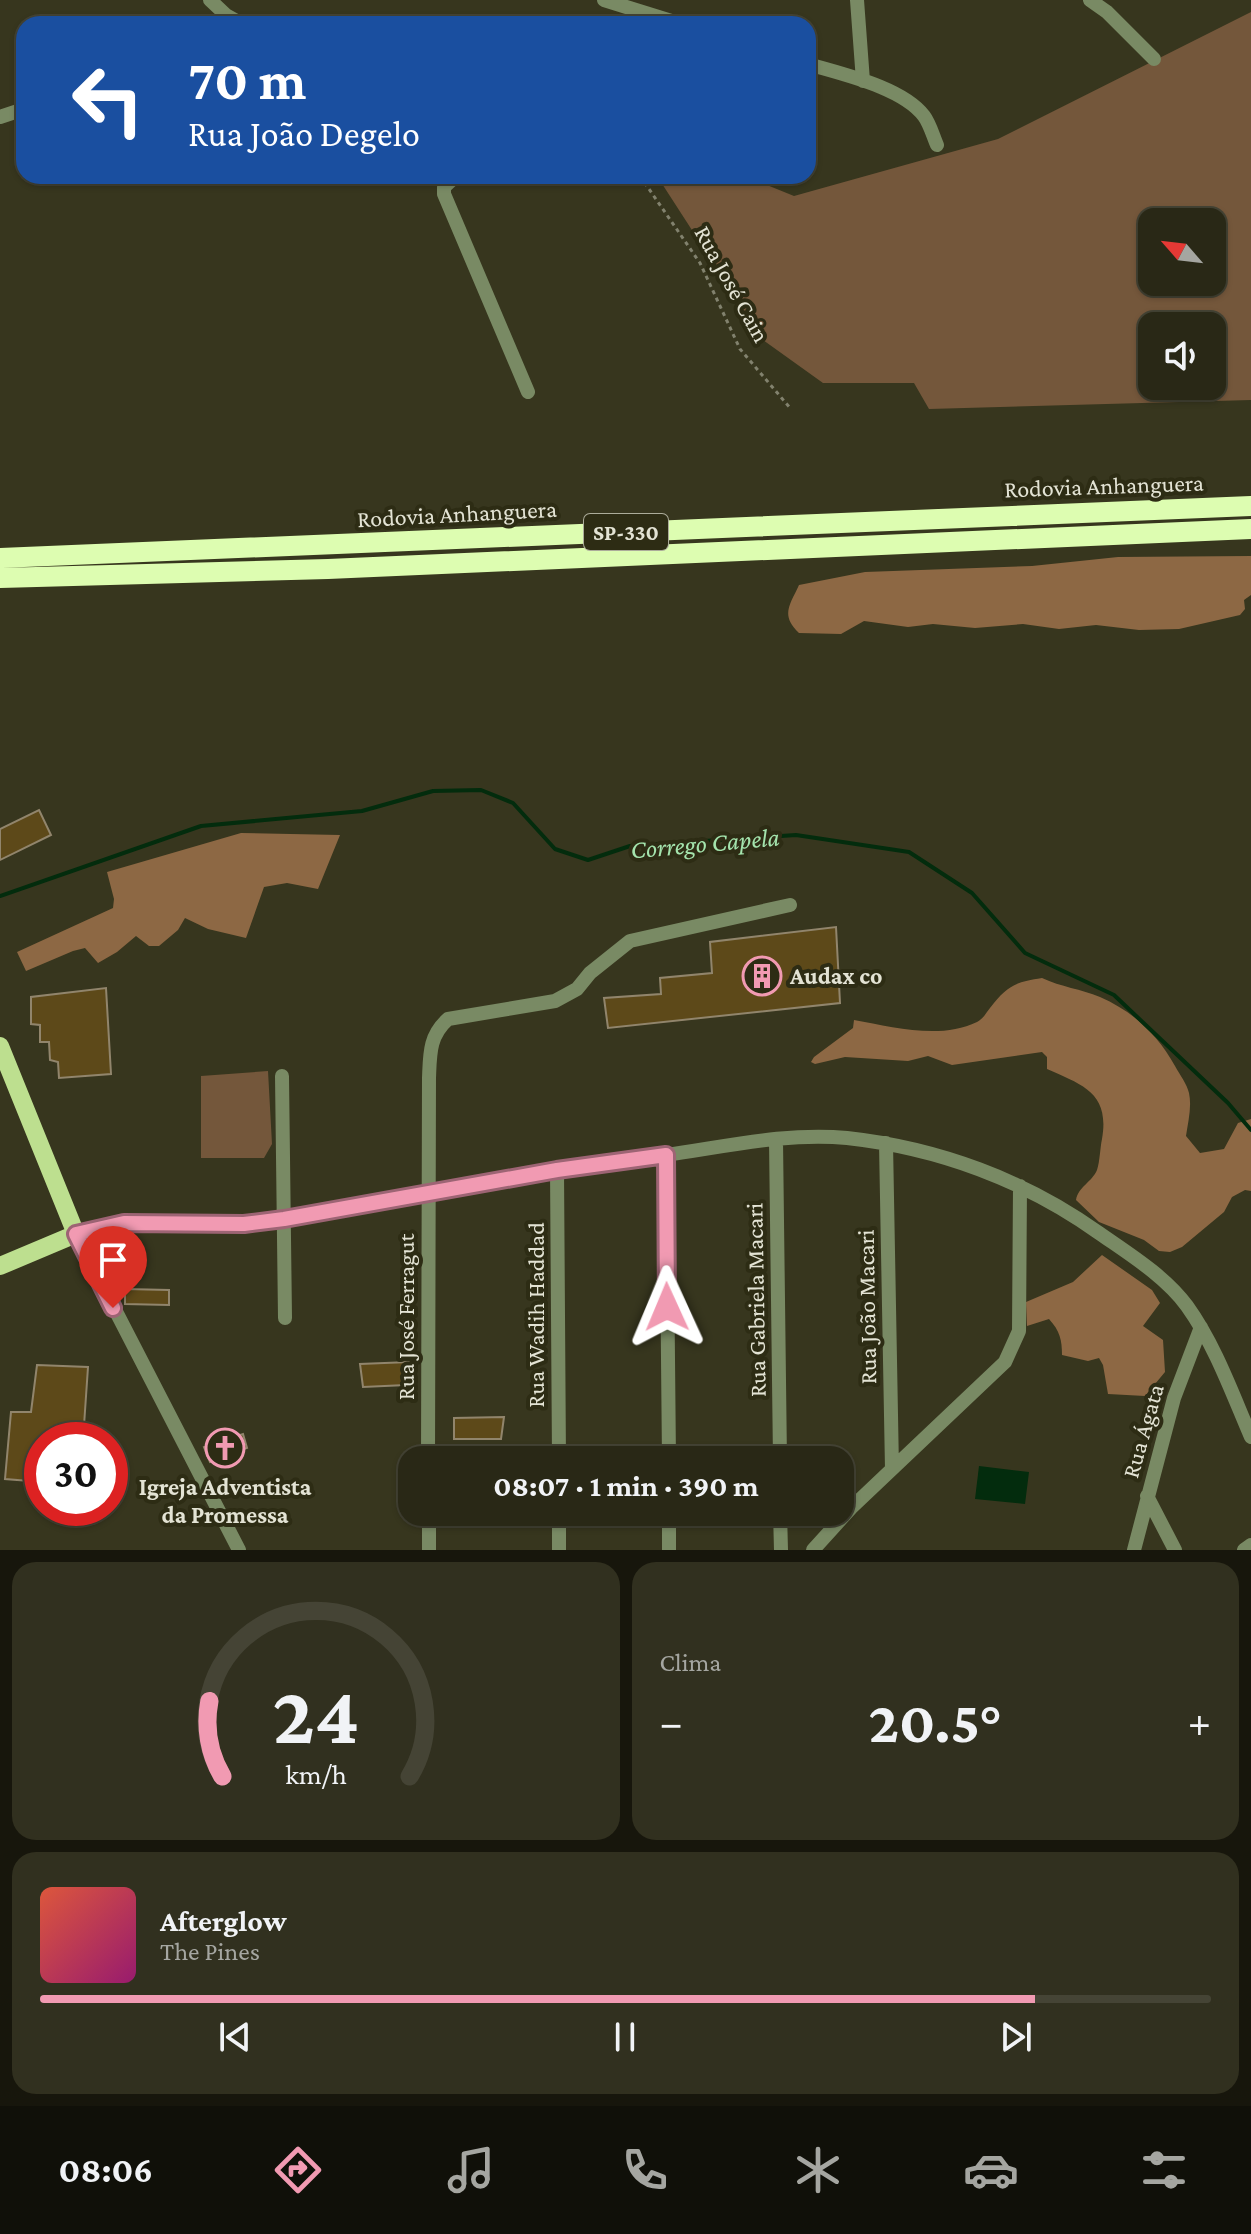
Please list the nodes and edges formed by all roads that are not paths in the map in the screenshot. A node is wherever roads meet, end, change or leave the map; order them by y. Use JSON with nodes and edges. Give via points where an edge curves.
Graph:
{"nodes":[{"id":1,"x":210,"y":0,"type":"edge"},
{"id":2,"x":604,"y":0,"type":"edge"},
{"id":3,"x":857,"y":0,"type":"edge"},
{"id":4,"x":1090,"y":0,"type":"edge"},
{"id":5,"x":228,"y":16,"type":"edge"},
{"id":6,"x":655,"y":16,"type":"edge"},
{"id":7,"x":1154,"y":59,"type":"dead end"},
{"id":8,"x":816,"y":66,"type":"edge"},
{"id":9,"x":863,"y":81,"type":"junction"},
{"id":10,"x":937,"y":145,"type":"dead end"},
{"id":11,"x":447,"y":184,"type":"edge"},
{"id":12,"x":528,"y":392,"type":"dead end"},
{"id":13,"x":1251,"y":506,"type":"edge"},
{"id":14,"x":1251,"y":529,"type":"edge"},
{"id":15,"x":0,"y":558,"type":"edge"},
{"id":16,"x":0,"y":578,"type":"edge"},
{"id":17,"x":790,"y":905,"type":"dead end"},
{"id":18,"x":0,"y":1046,"type":"edge"},
{"id":19,"x":282,"y":1076,"type":"dead end"},
{"id":20,"x":776,"y":1140,"type":"junction"},
{"id":21,"x":886,"y":1143,"type":"junction"},
{"id":22,"x":666,"y":1155,"type":"junction"},
{"id":23,"x":557,"y":1170,"type":"junction"},
{"id":24,"x":1020,"y":1186,"type":"junction"},
{"id":25,"x":428,"y":1193,"type":"junction"},
{"id":26,"x":284,"y":1219,"type":"junction"},
{"id":27,"x":76,"y":1234,"type":"junction"},
{"id":28,"x":0,"y":1266,"type":"edge"},
{"id":29,"x":285,"y":1318,"type":"dead end"},
{"id":30,"x":1201,"y":1327,"type":"junction"},
{"id":31,"x":1251,"y":1437,"type":"edge"},
{"id":32,"x":428,"y":1446,"type":"edge"},
{"id":33,"x":559,"y":1446,"type":"edge"},
{"id":34,"x":669,"y":1446,"type":"edge"},
{"id":35,"x":780,"y":1446,"type":"edge"},
{"id":36,"x":892,"y":1469,"type":"junction"},
{"id":37,"x":1147,"y":1496,"type":"junction"},
{"id":38,"x":429,"y":1526,"type":"edge"},
{"id":39,"x":559,"y":1526,"type":"edge"},
{"id":40,"x":669,"y":1526,"type":"edge"},
{"id":41,"x":780,"y":1526,"type":"edge"},
{"id":42,"x":1251,"y":1545,"type":"edge"},
{"id":43,"x":239,"y":1550,"type":"edge"},
{"id":44,"x":429,"y":1550,"type":"edge"},
{"id":45,"x":559,"y":1550,"type":"edge"},
{"id":46,"x":669,"y":1550,"type":"edge"},
{"id":47,"x":781,"y":1550,"type":"edge"},
{"id":48,"x":813,"y":1550,"type":"edge"},
{"id":49,"x":1134,"y":1550,"type":"edge"},
{"id":50,"x":1175,"y":1550,"type":"edge"},
{"id":51,"x":1244,"y":1550,"type":"edge"}],
"edges":[{"from":1,"to":5,"type":"street"},
{"from":2,"to":6,"type":"street"},
{"from":3,"to":9,"type":"street"},
{"from":4,"to":7,"type":"street"},
{"from":8,"to":9,"type":"street"},
{"from":9,"to":10,"type":"street","via":[[912,104]]},
{"from":11,"to":12,"type":"street","via":[[444,194]]},
{"from":13,"to":15,"type":"highway","name":"Rodovia Anhanguera","number":"SP-330"},
{"from":14,"to":16,"type":"highway","name":"Rodovia Anhanguera","number":"SP-330"},
{"from":17,"to":25,"type":"street","name":"Rua José Ferragut","via":[[630,941],[577,989],[555,1001],[448,1019],[437,1029],[430,1052]]},
{"from":18,"to":27,"type":"main road"},
{"from":19,"to":26,"type":"street"},
{"from":20,"to":21,"type":"street","via":[[818,1137]]},
{"from":20,"to":22,"type":"street"},
{"from":20,"to":35,"type":"street","name":"Rua Gabriela Macari"},
{"from":21,"to":24,"type":"street"},
{"from":21,"to":36,"type":"street","name":"Rua João Macari"},
{"from":22,"to":23,"type":"street"},
{"from":22,"to":34,"type":"street"},
{"from":23,"to":25,"type":"street"},
{"from":23,"to":33,"type":"street","name":"Rua Wadih Haddad"},
{"from":24,"to":30,"type":"street","via":[[1078,1217],[1133,1257],[1185,1303]]},
{"from":24,"to":36,"type":"street","via":[[1017,1340],[1005,1362]]},
{"from":25,"to":26,"type":"street"},
{"from":25,"to":32,"type":"street","name":"Rua José Ferragut"},
{"from":26,"to":27,"type":"street","via":[[124,1223]]},
{"from":26,"to":29,"type":"street"},
{"from":27,"to":28,"type":"main road"},
{"from":27,"to":43,"type":"street"},
{"from":30,"to":31,"type":"street"},
{"from":30,"to":37,"type":"street","name":"Rua Ágata","via":[[1174,1398]]},
{"from":36,"to":48,"type":"street"},
{"from":37,"to":49,"type":"street","name":"Rua Ágata"},
{"from":37,"to":50,"type":"street"},
{"from":38,"to":44,"type":"street"},
{"from":39,"to":45,"type":"street"},
{"from":40,"to":46,"type":"street"},
{"from":41,"to":47,"type":"street"},
{"from":42,"to":51,"type":"street"}]}
